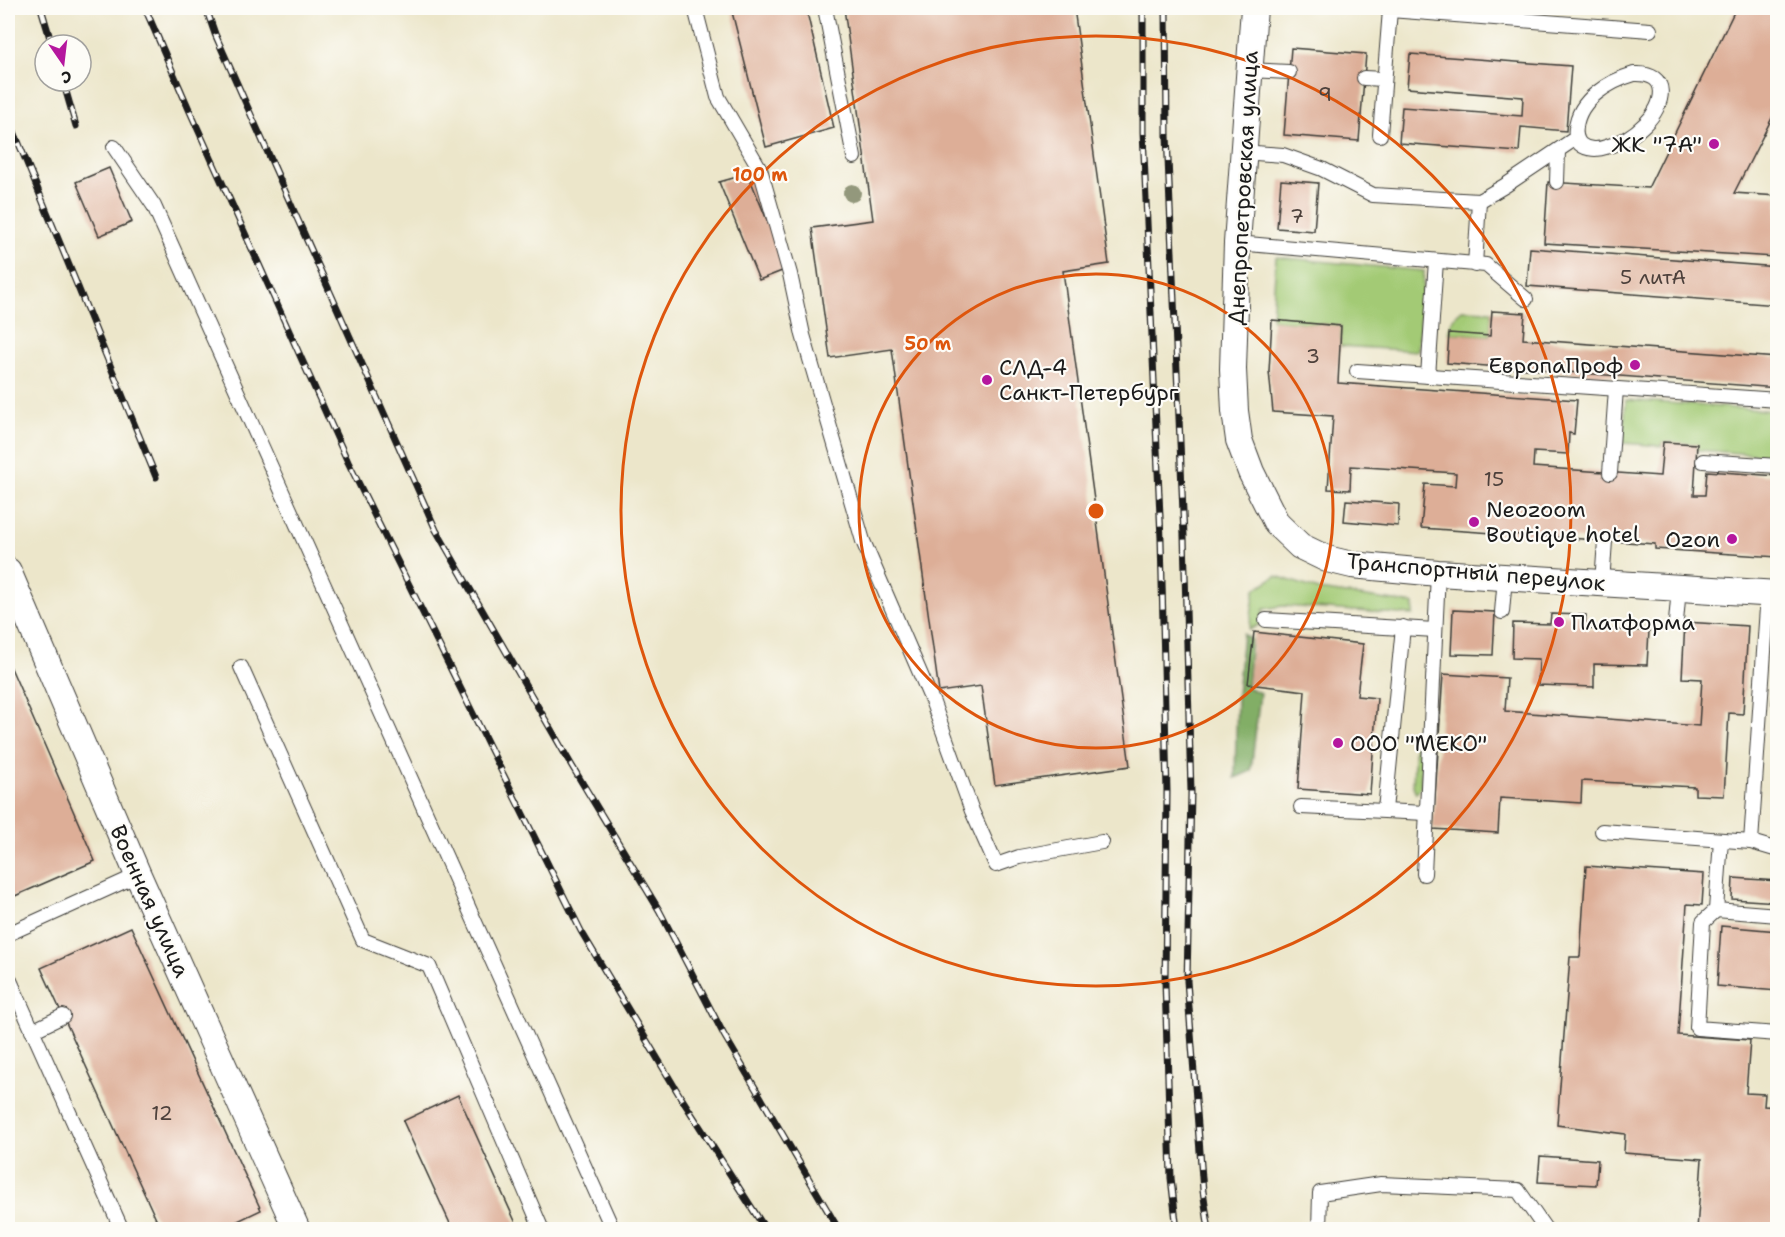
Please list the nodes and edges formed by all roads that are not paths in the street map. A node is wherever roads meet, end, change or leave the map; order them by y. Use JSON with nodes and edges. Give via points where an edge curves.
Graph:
{"nodes":[{"id":1,"x":694,"y":8,"type":"edge"},
{"id":2,"x":825,"y":8,"type":"edge"},
{"id":3,"x":1254,"y":8,"type":"edge"},
{"id":4,"x":1387,"y":9,"type":"edge"},
{"id":5,"x":1650,"y":30,"type":"dead end"},
{"id":6,"x":1249,"y":70,"type":"junction"},
{"id":7,"x":1289,"y":72,"type":"dead end"},
{"id":8,"x":1364,"y":78,"type":"dead end"},
{"id":9,"x":1384,"y":79,"type":"junction"},
{"id":10,"x":1380,"y":135,"type":"dead end"},
{"id":11,"x":1576,"y":138,"type":"junction"},
{"id":12,"x":114,"y":147,"type":"dead end"},
{"id":13,"x":1558,"y":151,"type":"junction"},
{"id":14,"x":1242,"y":152,"type":"junction"},
{"id":15,"x":854,"y":157,"type":"dead end"},
{"id":16,"x":1557,"y":182,"type":"dead end"},
{"id":17,"x":1479,"y":201,"type":"junction"},
{"id":18,"x":1237,"y":243,"type":"junction"},
{"id":19,"x":1436,"y":261,"type":"junction"},
{"id":20,"x":1475,"y":265,"type":"junction"},
{"id":21,"x":1526,"y":299,"type":"dead end"},
{"id":22,"x":1233,"y":369,"type":"joint"},
{"id":23,"x":1357,"y":371,"type":"dead end"},
{"id":24,"x":1428,"y":376,"type":"junction"},
{"id":25,"x":1616,"y":389,"type":"junction"},
{"id":26,"x":1778,"y":400,"type":"edge"},
{"id":27,"x":1703,"y":461,"type":"dead end"},
{"id":28,"x":1778,"y":466,"type":"edge"},
{"id":29,"x":1610,"y":473,"type":"dead end"},
{"id":30,"x":1605,"y":541,"type":"dead end"},
{"id":31,"x":8,"y":571,"type":"edge"},
{"id":32,"x":1438,"y":573,"type":"junction"},
{"id":33,"x":1505,"y":577,"type":"junction"},
{"id":34,"x":1602,"y":583,"type":"junction"},
{"id":35,"x":1678,"y":588,"type":"junction"},
{"id":36,"x":1773,"y":593,"type":"edge"},
{"id":37,"x":1502,"y":612,"type":"dead end"},
{"id":38,"x":1266,"y":620,"type":"dead end"},
{"id":39,"x":1676,"y":622,"type":"dead end"},
{"id":40,"x":1403,"y":627,"type":"junction"},
{"id":41,"x":1435,"y":630,"type":"junction"},
{"id":42,"x":241,"y":667,"type":"dead end"},
{"id":43,"x":1300,"y":807,"type":"dead end"},
{"id":44,"x":1385,"y":810,"type":"junction"},
{"id":45,"x":1426,"y":813,"type":"junction"},
{"id":46,"x":1602,"y":831,"type":"dead end"},
{"id":47,"x":1721,"y":840,"type":"junction"},
{"id":48,"x":1102,"y":842,"type":"dead end"},
{"id":49,"x":1751,"y":842,"type":"junction"},
{"id":50,"x":1778,"y":850,"type":"edge"},
{"id":51,"x":1424,"y":874,"type":"dead end"},
{"id":52,"x":138,"y":875,"type":"junction"},
{"id":53,"x":1716,"y":910,"type":"junction"},
{"id":54,"x":1778,"y":915,"type":"edge"},
{"id":55,"x":8,"y":934,"type":"edge"},
{"id":56,"x":8,"y":976,"type":"edge"},
{"id":57,"x":63,"y":1016,"type":"dead end"},
{"id":58,"x":32,"y":1031,"type":"junction"},
{"id":59,"x":1778,"y":1034,"type":"edge"},
{"id":60,"x":122,"y":1230,"type":"edge"},
{"id":61,"x":297,"y":1230,"type":"edge"},
{"id":62,"x":542,"y":1230,"type":"edge"},
{"id":63,"x":613,"y":1230,"type":"edge"},
{"id":64,"x":1318,"y":1230,"type":"edge"},
{"id":65,"x":1546,"y":1230,"type":"edge"}],
"edges":[{"from":1,"to":48,"type":"lane","via":[[718,97],[760,169],[863,541],[933,703],[996,865]]},
{"from":2,"to":15,"type":"lane"},
{"from":3,"to":6,"type":"street","name":"Днепропетровская улица"},
{"from":4,"to":5,"type":"lane"},
{"from":4,"to":9,"type":"lane"},
{"from":6,"to":7,"type":"lane"},
{"from":6,"to":14,"type":"street","name":"Днепропетровская улица"},
{"from":8,"to":9,"type":"lane"},
{"from":9,"to":10,"type":"lane"},
{"from":11,"to":11,"type":"lane","via":[[1582,145],[1596,149],[1615,145],[1635,134],[1658,106],[1658,81],[1634,74],[1601,89],[1581,111]]},
{"from":11,"to":13,"type":"lane"},
{"from":12,"to":63,"type":"lane","via":[[154,206]]},
{"from":13,"to":16,"type":"lane"},
{"from":13,"to":17,"type":"lane"},
{"from":14,"to":17,"type":"lane","via":[[1282,154],[1372,195]]},
{"from":14,"to":18,"type":"street","name":"Днепропетровская улица"},
{"from":17,"to":20,"type":"lane"},
{"from":18,"to":19,"type":"lane"},
{"from":18,"to":22,"type":"street","name":"Днепропетровская улица"},
{"from":19,"to":20,"type":"lane"},
{"from":19,"to":24,"type":"lane"},
{"from":20,"to":21,"type":"lane","via":[[1486,265]]},
{"from":22,"to":32,"type":"street","name":"Транспортный переулок","via":[[1239,440],[1277,524],[1300,546],[1327,559]]},
{"from":23,"to":24,"type":"lane"},
{"from":24,"to":25,"type":"lane"},
{"from":25,"to":26,"type":"lane"},
{"from":25,"to":29,"type":"lane"},
{"from":27,"to":28,"type":"lane"},
{"from":30,"to":34,"type":"lane"},
{"from":31,"to":52,"type":"street","name":"Военная улица"},
{"from":32,"to":33,"type":"street","name":"Транспортный переулок"},
{"from":32,"to":41,"type":"lane"},
{"from":33,"to":34,"type":"street","name":"Транспортный переулок"},
{"from":33,"to":37,"type":"lane"},
{"from":34,"to":35,"type":"street","name":"Транспортный переулок"},
{"from":35,"to":36,"type":"street","name":"Транспортный переулок"},
{"from":35,"to":39,"type":"lane"},
{"from":36,"to":49,"type":"lane"},
{"from":38,"to":40,"type":"lane"},
{"from":40,"to":41,"type":"lane"},
{"from":40,"to":44,"type":"lane"},
{"from":41,"to":45,"type":"lane"},
{"from":42,"to":62,"type":"lane","via":[[363,939],[429,966]]},
{"from":43,"to":44,"type":"lane"},
{"from":44,"to":45,"type":"lane"},
{"from":45,"to":51,"type":"lane"},
{"from":46,"to":47,"type":"lane"},
{"from":47,"to":49,"type":"lane"},
{"from":47,"to":53,"type":"lane"},
{"from":49,"to":50,"type":"lane"},
{"from":52,"to":55,"type":"lane"},
{"from":52,"to":61,"type":"street","name":"Военная улица"},
{"from":53,"to":54,"type":"lane"},
{"from":53,"to":59,"type":"lane","via":[[1703,922],[1697,1028]]},
{"from":56,"to":58,"type":"lane"},
{"from":57,"to":58,"type":"lane"},
{"from":58,"to":60,"type":"lane"},
{"from":64,"to":65,"type":"lane","via":[[1320,1193],[1381,1184],[1518,1190]]}]}
